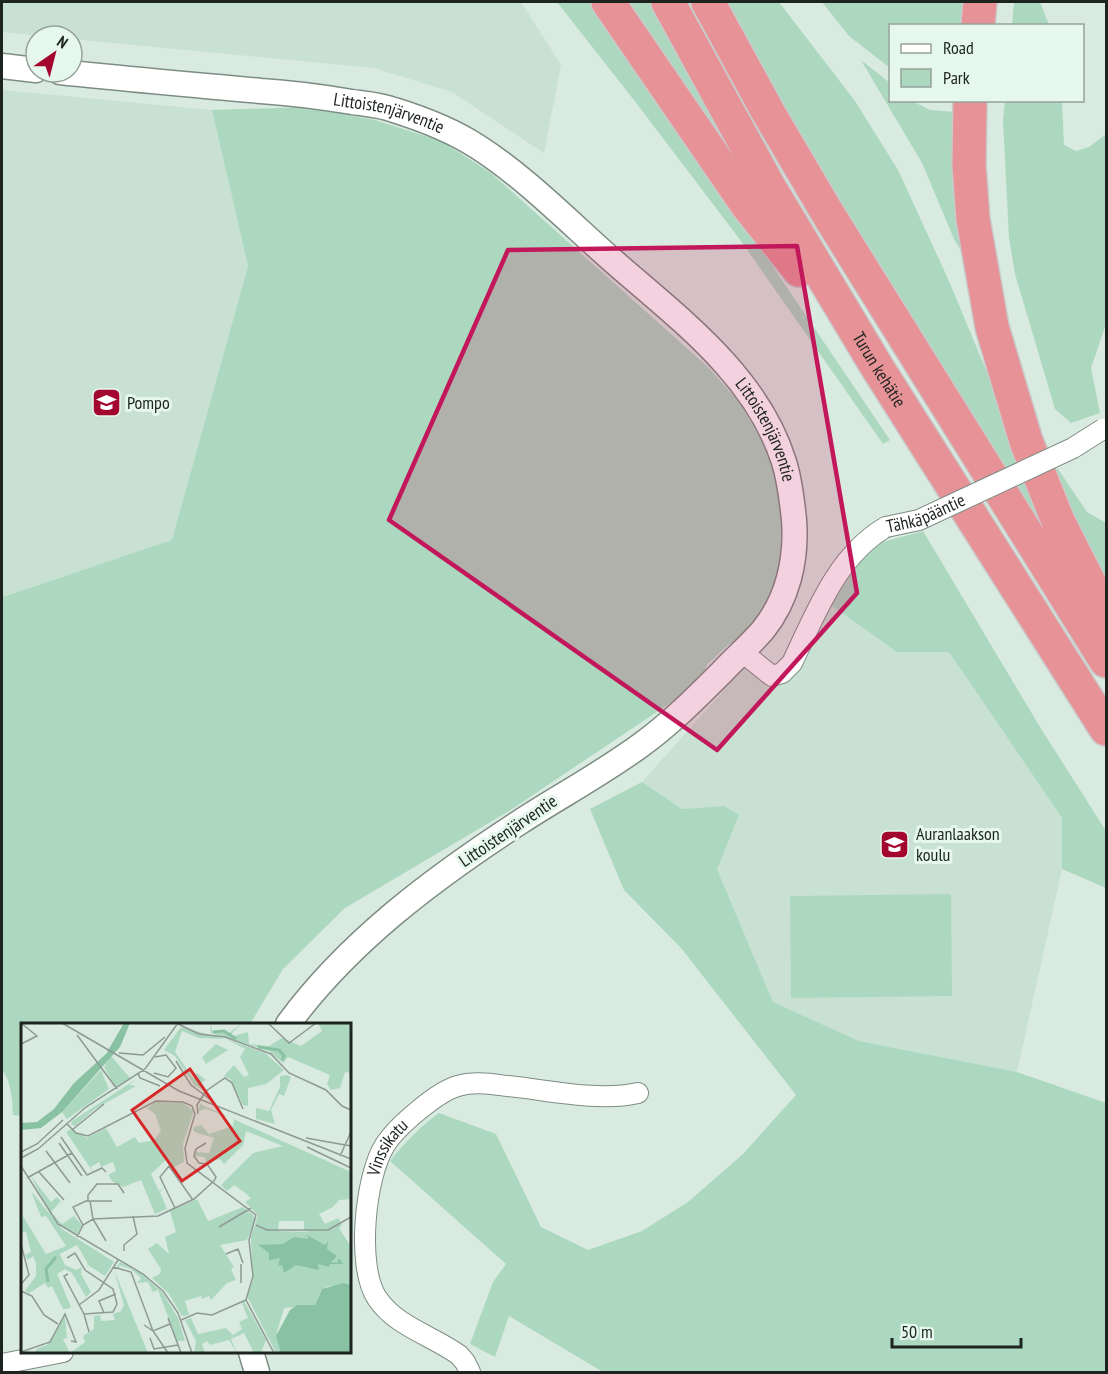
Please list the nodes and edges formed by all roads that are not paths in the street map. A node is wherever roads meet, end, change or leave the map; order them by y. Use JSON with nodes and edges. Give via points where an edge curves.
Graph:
{"nodes":[{"id":1,"x":608,"y":2,"type":"edge"},
{"id":2,"x":668,"y":2,"type":"edge"},
{"id":3,"x":708,"y":2,"type":"edge"},
{"id":4,"x":980,"y":2,"type":"edge"},
{"id":5,"x":978,"y":24,"type":"edge"},
{"id":6,"x":2,"y":66,"type":"edge"},
{"id":7,"x":24,"y":69,"type":"edge"},
{"id":8,"x":84,"y":74,"type":"edge"},
{"id":9,"x":970,"y":102,"type":"edge"},
{"id":10,"x":877,"y":367,"type":"junction"},
{"id":11,"x":1105,"y":429,"type":"edge"},
{"id":12,"x":1107,"y":616,"type":"edge"},
{"id":13,"x":742,"y":652,"type":"junction"},
{"id":14,"x":1107,"y":662,"type":"edge"},
{"id":15,"x":1107,"y":729,"type":"edge"},
{"id":16,"x":289,"y":1023,"type":"edge"},
{"id":17,"x":638,"y":1093,"type":"dead end"},
{"id":18,"x":58,"y":1353,"type":"edge"},
{"id":19,"x":251,"y":1353,"type":"edge"},
{"id":20,"x":2,"y":1364,"type":"edge"},
{"id":21,"x":257,"y":1372,"type":"edge"},
{"id":22,"x":470,"y":1372,"type":"edge"}],
"edges":[{"from":1,"to":10,"type":"highway","via":[[747,205]]},
{"from":2,"to":10,"type":"highway","name":"Turun kehätie","via":[[768,185]]},
{"from":3,"to":14,"type":"highway","via":[[828,214]]},
{"from":4,"to":5,"type":"highway"},
{"from":6,"to":7,"type":"street"},
{"from":8,"to":13,"type":"street","name":"Littoistenjärventie","via":[[313,95],[388,108],[442,127],[501,163],[629,275],[746,387],[763,413],[785,464],[795,534],[792,567],[777,608]]},
{"from":9,"to":12,"type":"highway","via":[[973,219],[992,327],[1026,441],[1058,521]]},
{"from":10,"to":15,"type":"highway","name":"Turun kehätie"},
{"from":11,"to":13,"type":"street","name":"Tähkäpääntie","bridge":true,"via":[[1073,448],[919,520],[886,527],[863,543],[831,584],[783,674],[772,676]]},
{"from":13,"to":16,"type":"street","name":"Littoistenjärventie","via":[[641,745],[518,823],[376,927],[337,964]]},
{"from":17,"to":22,"type":"street","name":"Vinssikatu","via":[[612,1097],[488,1084],[459,1085],[438,1095],[385,1145],[370,1187],[365,1236],[365,1264],[372,1289],[393,1314],[459,1354]]},
{"from":18,"to":20,"type":"street"},
{"from":19,"to":21,"type":"street"}]}
